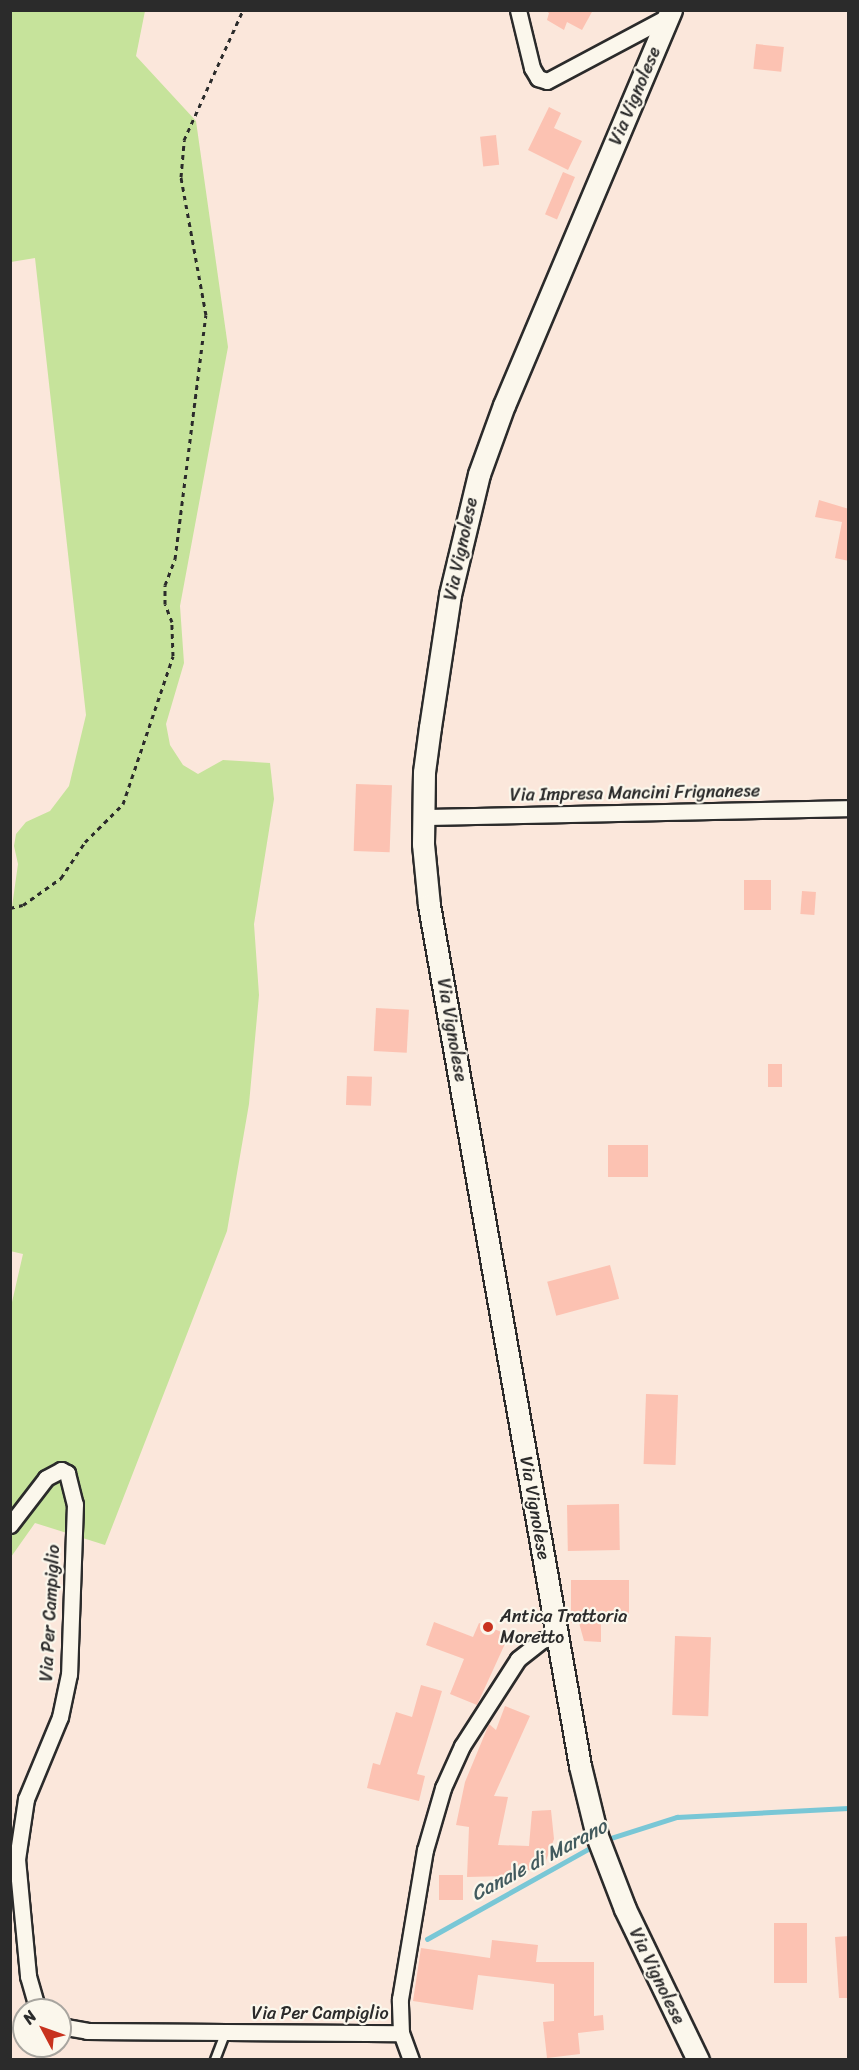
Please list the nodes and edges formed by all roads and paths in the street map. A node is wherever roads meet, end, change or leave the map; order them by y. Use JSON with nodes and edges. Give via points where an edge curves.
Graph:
{"nodes":[{"id":1,"x":243,"y":10,"type":"edge"},
{"id":2,"x":518,"y":10,"type":"edge"},
{"id":3,"x":670,"y":13,"type":"edge"},
{"id":4,"x":849,"y":808,"type":"edge"},
{"id":5,"x":423,"y":817,"type":"junction"},
{"id":6,"x":10,"y":908,"type":"edge"},
{"id":7,"x":10,"y":1525,"type":"edge"},
{"id":8,"x":558,"y":1637,"type":"junction"},
{"id":9,"x":34,"y":1998,"type":"edge"},
{"id":10,"x":72,"y":2028,"type":"edge"},
{"id":11,"x":226,"y":2032,"type":"junction"},
{"id":12,"x":401,"y":2033,"type":"junction"},
{"id":13,"x":214,"y":2060,"type":"edge"},
{"id":14,"x":411,"y":2060,"type":"edge"},
{"id":15,"x":698,"y":2060,"type":"edge"}],
"edges":[{"from":1,"to":6,"type":"path","via":[[184,140],[181,177],[206,315],[175,559],[165,585],[173,656],[123,804],[85,842],[61,878],[23,905]]},
{"from":2,"to":3,"type":"street","via":[[532,68],[547,81]]},
{"from":3,"to":5,"type":"main road","name":"Via Vignolese","via":[[504,405],[479,474],[450,595],[424,772]]},
{"from":4,"to":5,"type":"street","name":"Via Impresa Mancini Frignanese"},
{"from":5,"to":8,"type":"main road","name":"Via Vignolese","via":[[429,904]]},
{"from":7,"to":9,"type":"street","name":"Via Per Campiglio","via":[[46,1478],[61,1470],[67,1473],[75,1504],[69,1674],[60,1717],[26,1799],[17,1859],[28,1976]]},
{"from":8,"to":12,"type":"street","via":[[542,1640],[518,1659],[449,1772],[425,1850],[404,1966]]},
{"from":8,"to":15,"type":"main road","name":"Via Vignolese","via":[[601,1845],[639,1940]]},
{"from":10,"to":11,"type":"street","name":"Via Per Campiglio"},
{"from":11,"to":12,"type":"street","name":"Via Per Campiglio"},
{"from":11,"to":13,"type":"lane"},
{"from":12,"to":14,"type":"street"}]}
